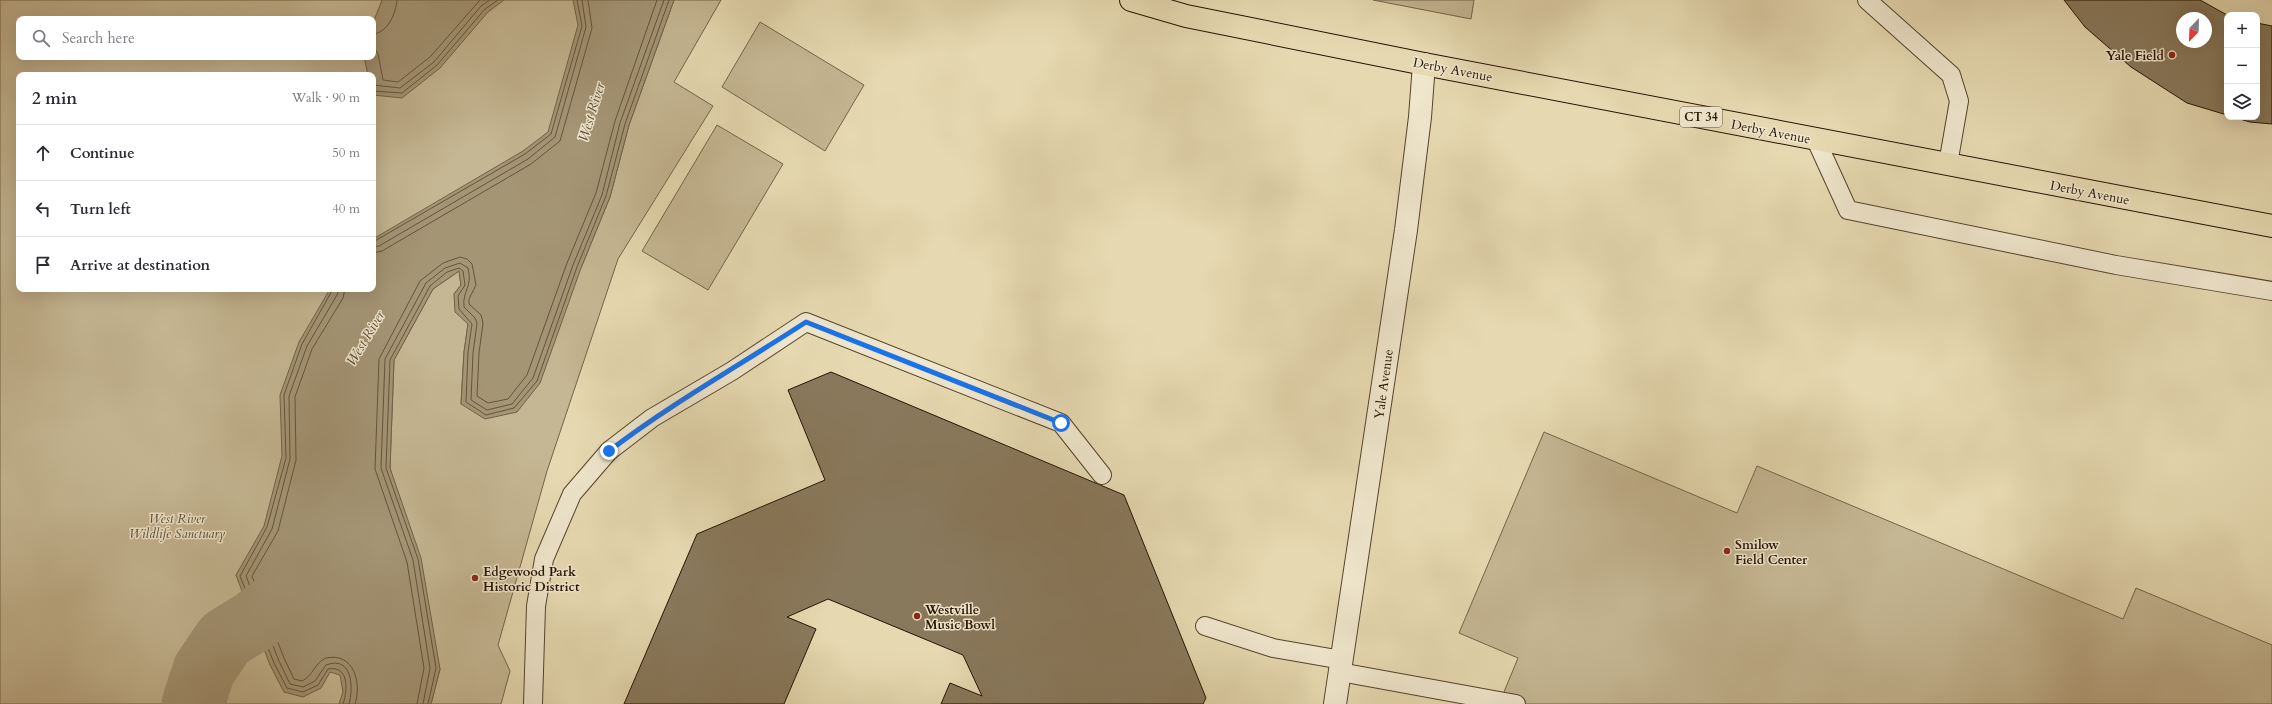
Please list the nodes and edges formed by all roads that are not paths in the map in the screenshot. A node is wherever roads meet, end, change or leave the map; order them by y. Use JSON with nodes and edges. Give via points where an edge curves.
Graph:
{"nodes":[{"id":1,"x":1131,"y":0,"type":"edge"},
{"id":2,"x":1867,"y":0,"type":"edge"},
{"id":3,"x":1424,"y":64,"type":"junction"},
{"id":4,"x":1816,"y":140,"type":"junction"},
{"id":5,"x":1948,"y":164,"type":"junction"},
{"id":6,"x":2272,"y":226,"type":"edge"},
{"id":7,"x":2272,"y":291,"type":"edge"},
{"id":8,"x":1102,"y":475,"type":"dead end"},
{"id":9,"x":1205,"y":626,"type":"dead end"},
{"id":10,"x":1341,"y":666,"type":"junction"},
{"id":11,"x":533,"y":704,"type":"edge"},
{"id":12,"x":1335,"y":704,"type":"edge"},
{"id":13,"x":1516,"y":704,"type":"edge"}],
"edges":[{"from":1,"to":3,"type":"highway","name":"Derby Avenue","number":"CT 34","via":[[1186,16]]},
{"from":2,"to":5,"type":"lane","via":[[1951,75],[1959,101]]},
{"from":3,"to":4,"type":"highway","name":"Derby Avenue","number":"CT 34"},
{"from":3,"to":10,"type":"street","name":"Yale Avenue","via":[[1406,230]]},
{"from":4,"to":5,"type":"highway","name":"Derby Avenue","number":"CT 34"},
{"from":4,"to":7,"type":"lane","via":[[1848,210],[2116,265]]},
{"from":5,"to":6,"type":"highway","name":"Derby Avenue","number":"CT 34"},
{"from":8,"to":11,"type":"lane","via":[[1061,423],[806,322],[732,371],[652,418],[609,451],[572,494],[544,559],[536,606]]},
{"from":9,"to":10,"type":"lane"},
{"from":10,"to":12,"type":"street","name":"Yale Avenue"},
{"from":10,"to":13,"type":"lane"}]}
